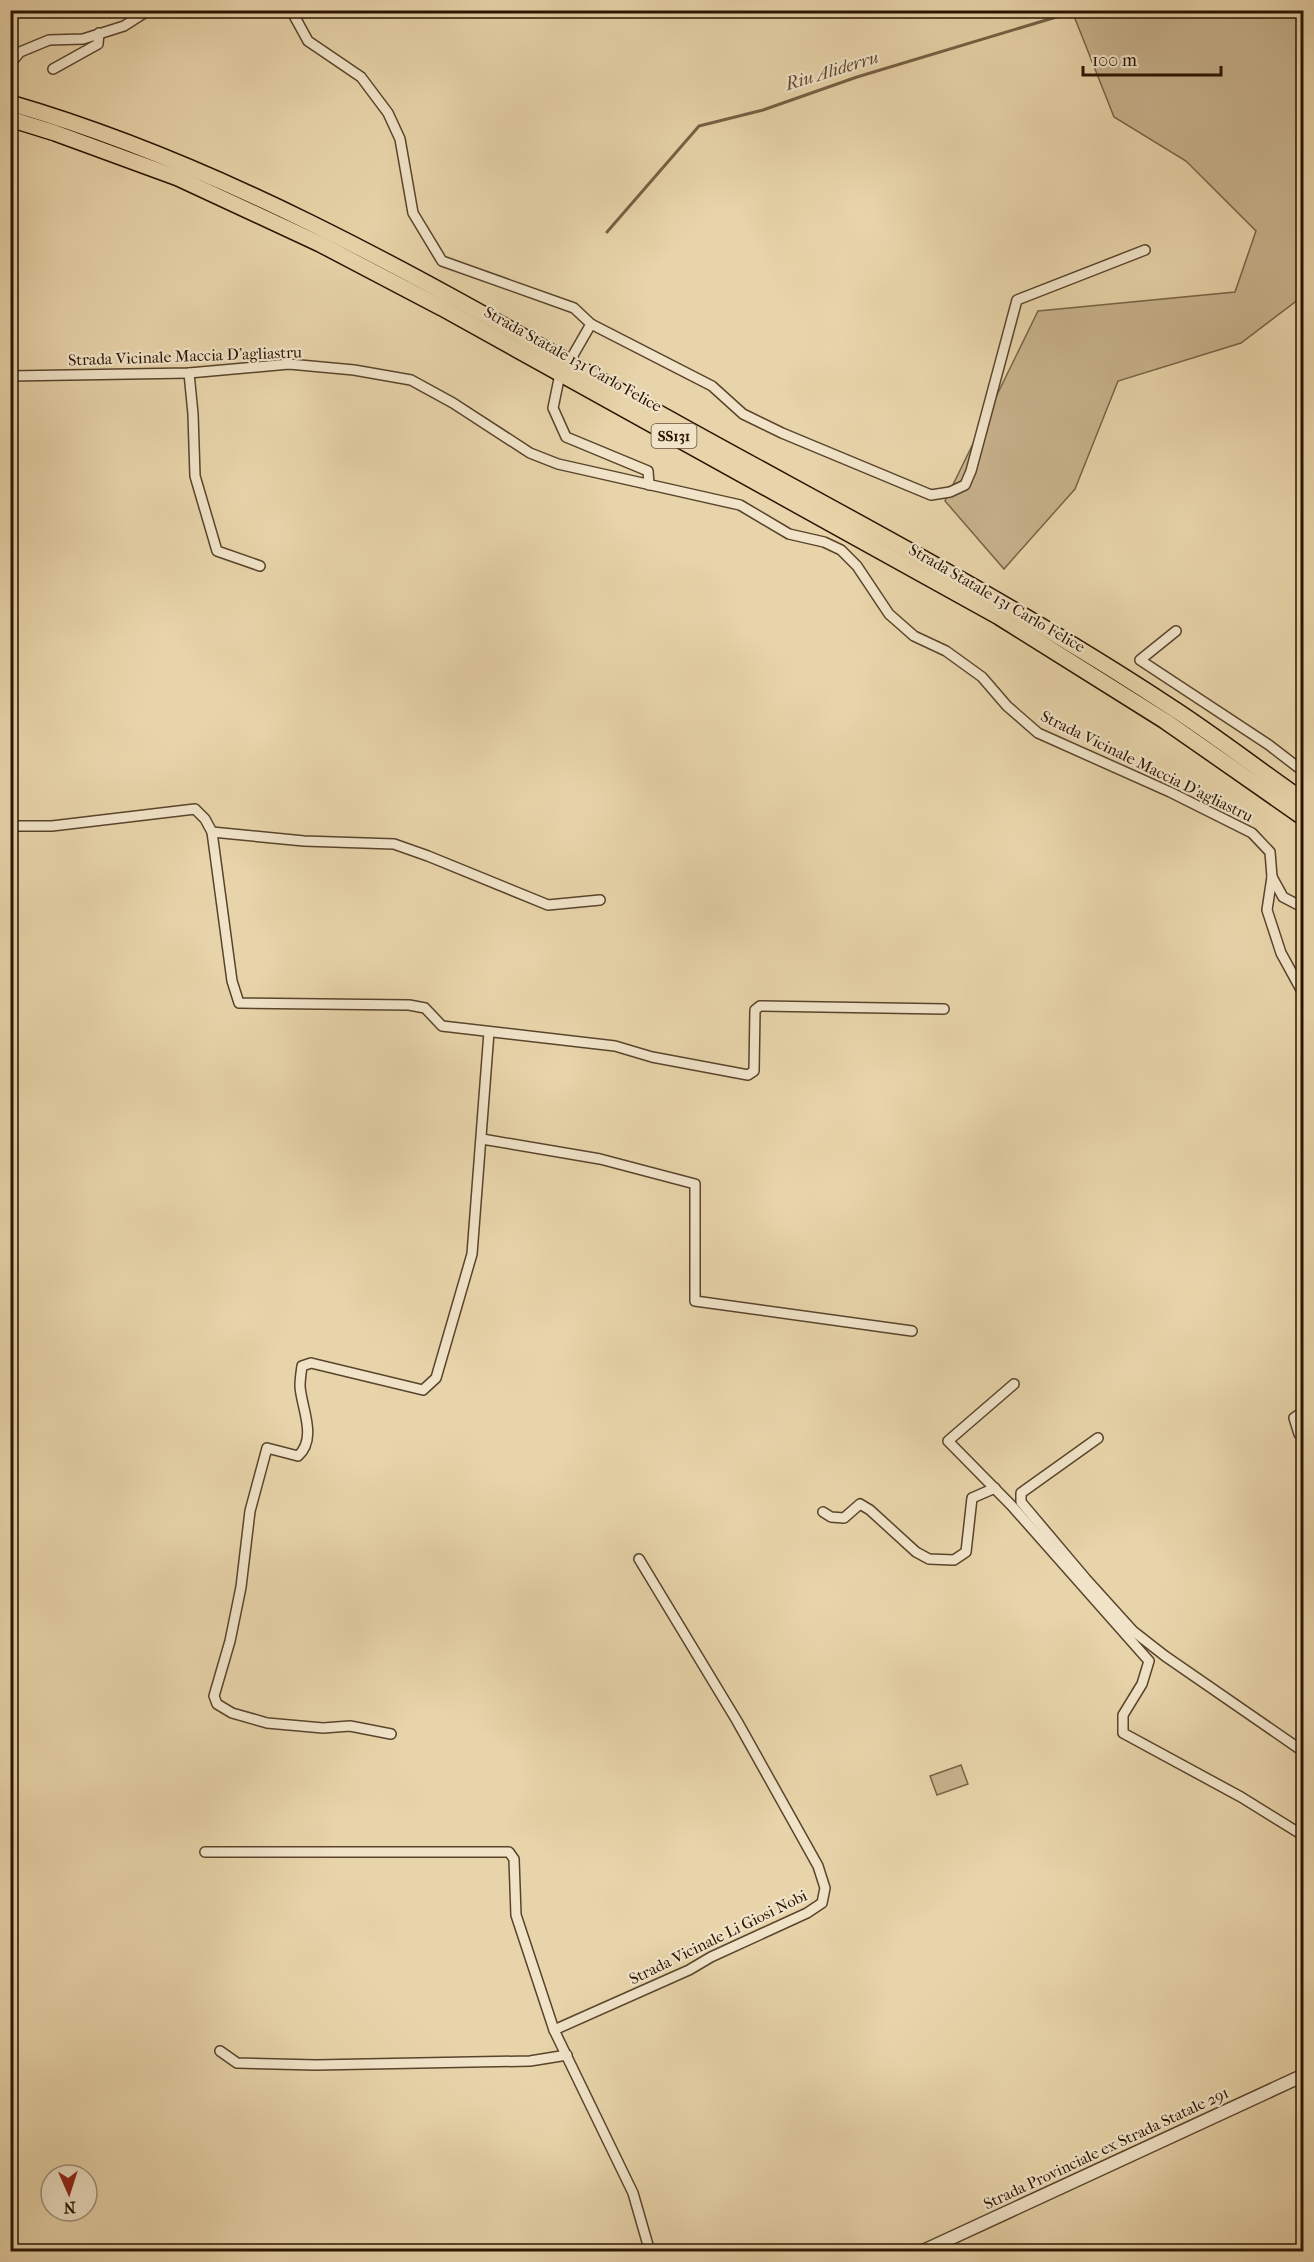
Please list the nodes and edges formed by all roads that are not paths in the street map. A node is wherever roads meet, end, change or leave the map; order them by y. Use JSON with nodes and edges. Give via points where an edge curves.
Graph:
{"nodes":[{"id":1,"x":149,"y":10,"type":"edge"},
{"id":2,"x":291,"y":10,"type":"edge"},
{"id":3,"x":99,"y":33,"type":"junction"},
{"id":4,"x":10,"y":64,"type":"edge"},
{"id":5,"x":53,"y":69,"type":"dead end"},
{"id":6,"x":10,"y":103,"type":"edge"},
{"id":7,"x":10,"y":119,"type":"edge"},
{"id":8,"x":1145,"y":250,"type":"dead end"},
{"id":9,"x":591,"y":324,"type":"junction"},
{"id":10,"x":572,"y":357,"type":"dead end"},
{"id":11,"x":189,"y":373,"type":"junction"},
{"id":12,"x":10,"y":376,"type":"edge"},
{"id":13,"x":559,"y":379,"type":"dead end"},
{"id":14,"x":649,"y":485,"type":"junction"},
{"id":15,"x":260,"y":566,"type":"dead end"},
{"id":16,"x":1176,"y":631,"type":"dead end"},
{"id":17,"x":1304,"y":772,"type":"edge"},
{"id":18,"x":1304,"y":801,"type":"edge"},
{"id":19,"x":1304,"y":818,"type":"edge"},
{"id":20,"x":10,"y":826,"type":"edge"},
{"id":21,"x":212,"y":832,"type":"junction"},
{"id":22,"x":1272,"y":877,"type":"junction"},
{"id":23,"x":600,"y":900,"type":"dead end"},
{"id":24,"x":1304,"y":908,"type":"edge"},
{"id":25,"x":1304,"y":995,"type":"edge"},
{"id":26,"x":944,"y":1009,"type":"dead end"},
{"id":27,"x":489,"y":1032,"type":"junction"},
{"id":28,"x":482,"y":1139,"type":"junction"},
{"id":29,"x":912,"y":1331,"type":"dead end"},
{"id":30,"x":1014,"y":1384,"type":"dead end"},
{"id":31,"x":1304,"y":1411,"type":"edge"},
{"id":32,"x":1098,"y":1438,"type":"dead end"},
{"id":33,"x":1304,"y":1440,"type":"edge"},
{"id":34,"x":996,"y":1488,"type":"junction"},
{"id":35,"x":823,"y":1512,"type":"dead end"},
{"id":36,"x":639,"y":1559,"type":"dead end"},
{"id":37,"x":391,"y":1734,"type":"dead end"},
{"id":38,"x":1304,"y":1752,"type":"edge"},
{"id":39,"x":1304,"y":1836,"type":"edge"},
{"id":40,"x":205,"y":1852,"type":"dead end"},
{"id":41,"x":554,"y":2030,"type":"junction"},
{"id":42,"x":220,"y":2051,"type":"dead end"},
{"id":43,"x":567,"y":2055,"type":"junction"},
{"id":44,"x":1304,"y":2075,"type":"edge"},
{"id":45,"x":650,"y":2252,"type":"edge"},
{"id":46,"x":921,"y":2252,"type":"edge"}],
"edges":[{"from":1,"to":3,"type":"street","via":[[124,26]]},
{"from":2,"to":9,"type":"street","via":[[308,41],[361,78],[388,113],[400,139],[413,213],[442,261],[574,308]]},
{"from":3,"to":4,"type":"street","via":[[82,39],[49,40],[20,52]]},
{"from":3,"to":5,"type":"street","via":[[98,44]]},
{"from":6,"to":18,"type":"highway","name":"Strada Statale 131 Carlo Felice","number":"SS131","via":[[183,163],[447,293],[1004,604],[1172,707]]},
{"from":7,"to":19,"type":"highway","name":"Strada Statale 131 Carlo Felice","number":"SS131","via":[[177,178],[320,244],[442,308],[999,617],[1165,721]]},
{"from":8,"to":9,"type":"street","via":[[1017,300],[971,471],[965,484],[931,495],[743,414],[712,386]]},
{"from":9,"to":10,"type":"street"},
{"from":11,"to":12,"type":"street","name":"Strada Vicinale Maccia D'agliastru"},
{"from":11,"to":14,"type":"street","name":"Strada Vicinale Maccia D'agliastru","via":[[289,364],[411,380],[530,453],[558,464]]},
{"from":11,"to":15,"type":"street","via":[[195,476],[217,551]]},
{"from":13,"to":14,"type":"street","via":[[553,408],[566,437],[648,471]]},
{"from":14,"to":22,"type":"street","name":"Strada Vicinale Maccia D'agliastru","via":[[740,505],[789,534],[841,550],[857,566],[889,614],[914,636],[946,651],[981,677],[1038,733],[1252,833],[1270,852]]},
{"from":16,"to":17,"type":"street","via":[[1140,660]]},
{"from":20,"to":21,"type":"street","via":[[52,826],[195,809]]},
{"from":21,"to":23,"type":"street","via":[[304,842],[394,844],[548,905]]},
{"from":21,"to":27,"type":"street","via":[[232,981],[239,1003],[409,1005],[425,1008],[442,1026]]},
{"from":22,"to":24,"type":"street","via":[[1283,897]]},
{"from":22,"to":25,"type":"street","via":[[1267,910],[1281,952]]},
{"from":26,"to":27,"type":"street","via":[[760,1006],[755,1010],[754,1071],[748,1075],[615,1046]]},
{"from":27,"to":28,"type":"street"},
{"from":28,"to":29,"type":"street","via":[[600,1159],[695,1184],[695,1301]]},
{"from":28,"to":37,"type":"street","via":[[472,1254],[436,1378],[423,1390],[311,1363],[302,1366],[300,1388],[308,1431],[298,1456],[267,1448],[250,1511],[230,1641],[214,1696],[217,1704],[232,1713],[267,1723],[350,1726]]},
{"from":30,"to":34,"type":"street","via":[[948,1441]]},
{"from":31,"to":33,"type":"street","via":[[1294,1418]]},
{"from":32,"to":38,"type":"street","via":[[1021,1493],[1021,1502],[1133,1631]]},
{"from":34,"to":35,"type":"street","via":[[972,1498],[966,1552],[954,1560],[929,1559],[916,1552],[860,1504],[844,1518]]},
{"from":34,"to":39,"type":"street","via":[[1149,1661],[1142,1684],[1124,1715],[1123,1733]]},
{"from":36,"to":41,"type":"street","name":"Strada Vicinale Li Giosi Nobi","via":[[748,1741],[818,1866],[825,1888],[822,1903],[807,1913]]},
{"from":40,"to":41,"type":"street","via":[[509,1852],[514,1860],[516,1915]]},
{"from":41,"to":43,"type":"street"},
{"from":42,"to":43,"type":"street","via":[[237,2063],[316,2065],[530,2061]]},
{"from":43,"to":45,"type":"street","via":[[633,2193]]},
{"from":44,"to":46,"type":"street","name":"Strada Provinciale ex Strada Statale 291"}]}
